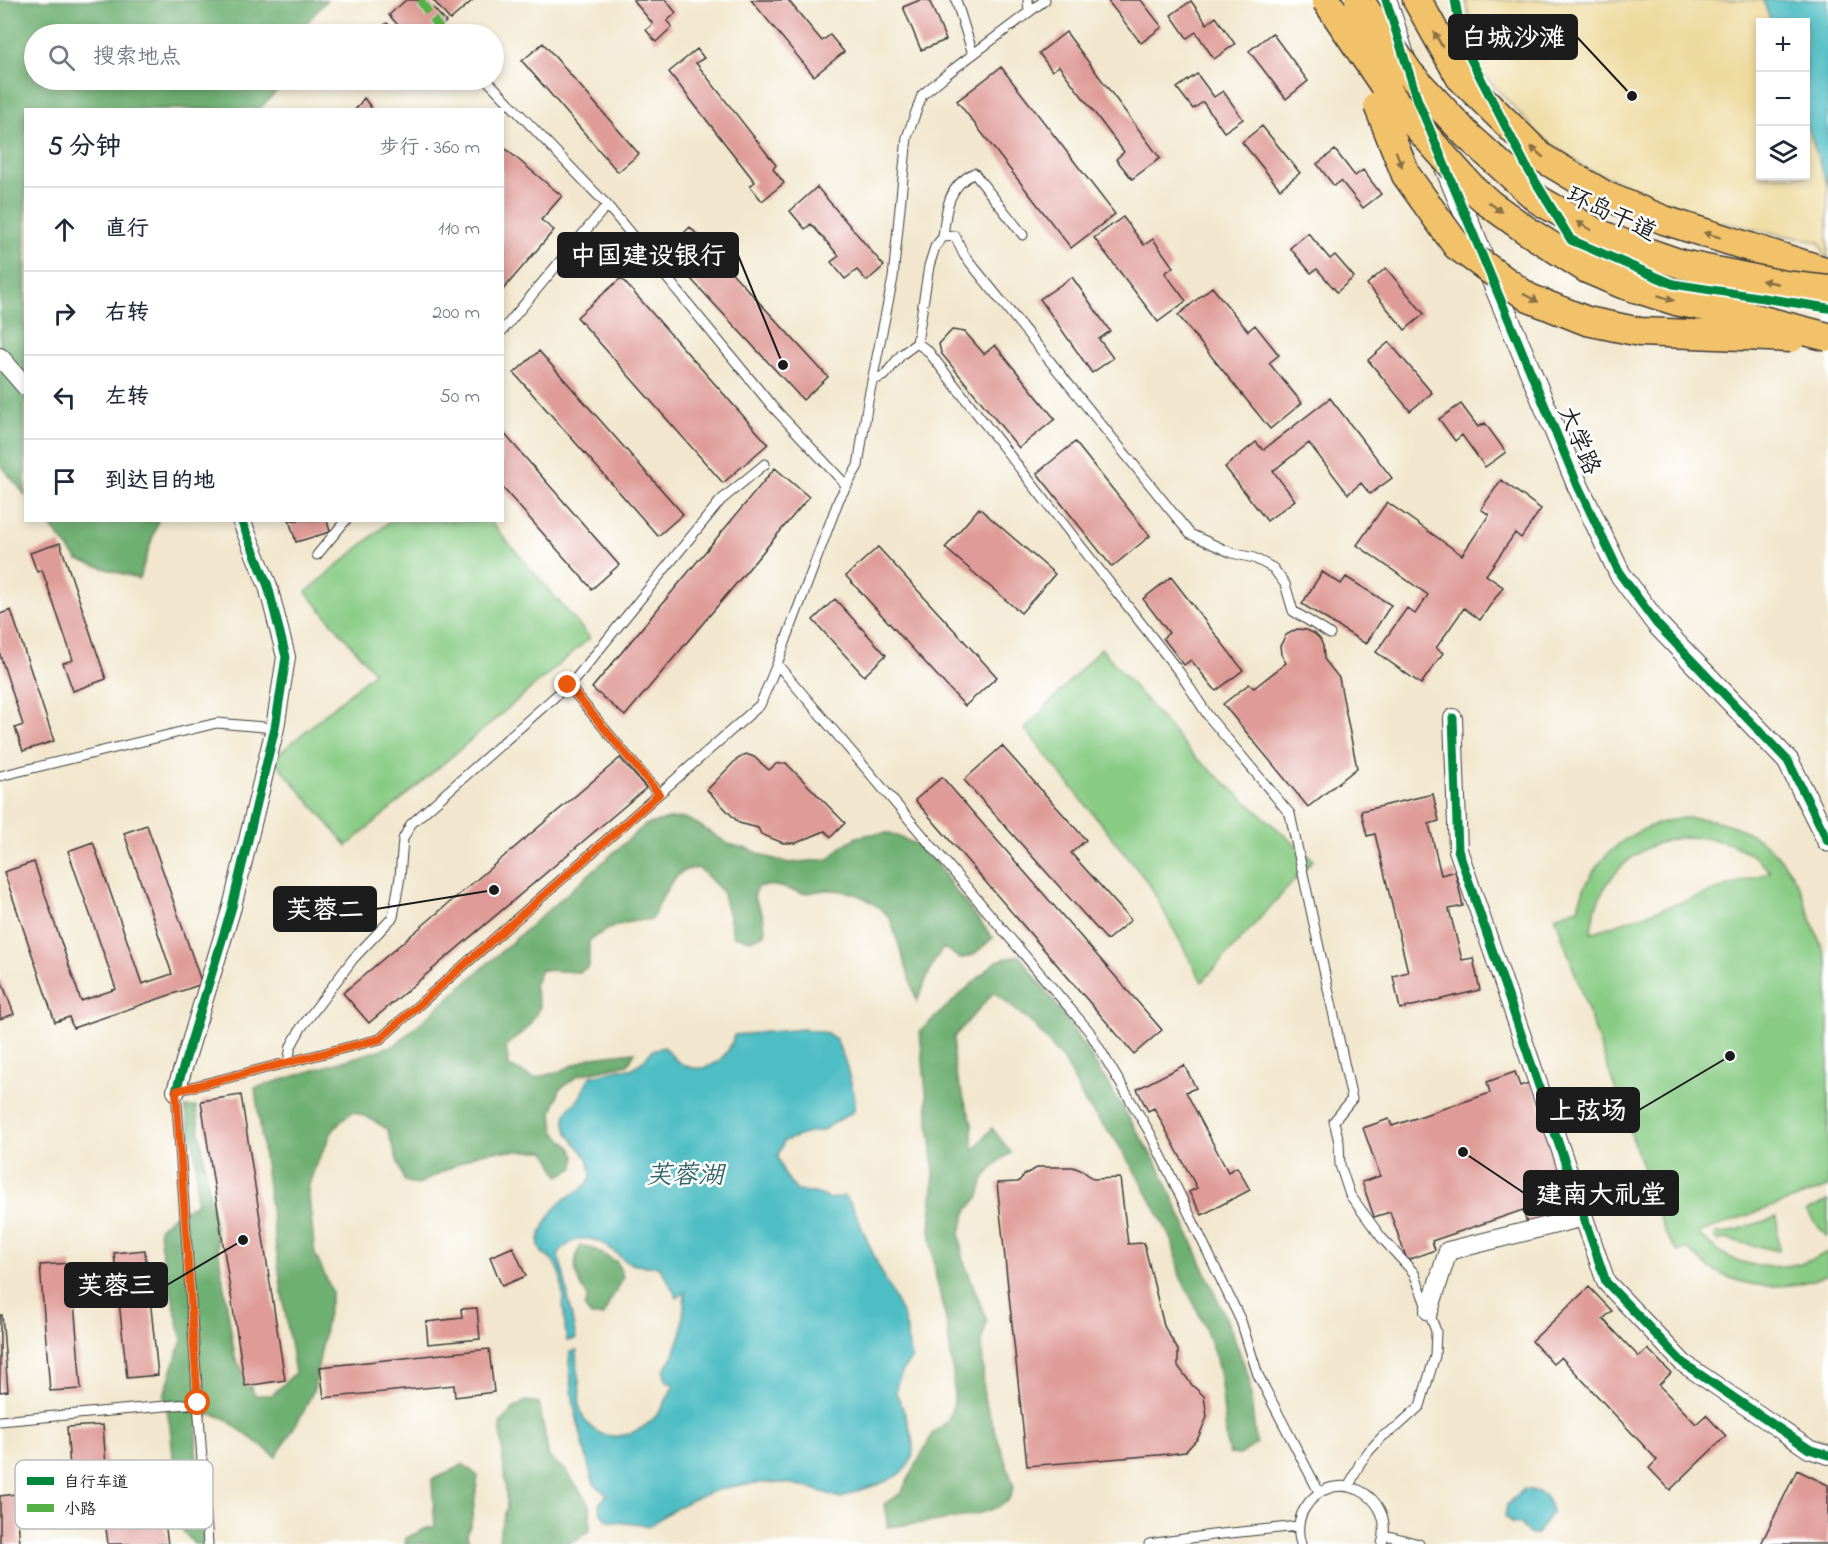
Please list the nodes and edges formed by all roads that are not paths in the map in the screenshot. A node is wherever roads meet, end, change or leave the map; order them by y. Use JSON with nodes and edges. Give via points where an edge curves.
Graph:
{"nodes":[{"id":1,"x":956,"y":0,"type":"edge"},
{"id":2,"x":1028,"y":0,"type":"edge"},
{"id":3,"x":1045,"y":0,"type":"edge"},
{"id":4,"x":1326,"y":0,"type":"edge"},
{"id":5,"x":1350,"y":0,"type":"edge"},
{"id":6,"x":1359,"y":0,"type":"edge"},
{"id":7,"x":1386,"y":0,"type":"edge"},
{"id":8,"x":1417,"y":0,"type":"edge"},
{"id":9,"x":1029,"y":12,"type":"junction"},
{"id":10,"x":974,"y":54,"type":"junction"},
{"id":11,"x":497,"y":90,"type":"edge"},
{"id":12,"x":607,"y":205,"type":"junction"},
{"id":13,"x":1023,"y":234,"type":"dead end"},
{"id":14,"x":943,"y":237,"type":"junction"},
{"id":15,"x":1828,"y":272,"type":"edge"},
{"id":16,"x":1828,"y":290,"type":"edge"},
{"id":17,"x":504,"y":330,"type":"edge"},
{"id":18,"x":1828,"y":338,"type":"edge"},
{"id":19,"x":917,"y":344,"type":"junction"},
{"id":20,"x":0,"y":357,"type":"edge"},
{"id":21,"x":872,"y":381,"type":"junction"},
{"id":22,"x":24,"y":385,"type":"edge"},
{"id":23,"x":765,"y":464,"type":"dead end"},
{"id":24,"x":847,"y":486,"type":"junction"},
{"id":25,"x":242,"y":522,"type":"edge"},
{"id":26,"x":344,"y":522,"type":"edge"},
{"id":27,"x":317,"y":555,"type":"dead end"},
{"id":28,"x":1330,"y":634,"type":"dead end"},
{"id":29,"x":777,"y":664,"type":"junction"},
{"id":30,"x":568,"y":685,"type":"junction"},
{"id":31,"x":1453,"y":718,"type":"dead end"},
{"id":32,"x":275,"y":728,"type":"junction"},
{"id":33,"x":0,"y":776,"type":"edge"},
{"id":34,"x":659,"y":794,"type":"junction"},
{"id":35,"x":1828,"y":841,"type":"edge"},
{"id":36,"x":288,"y":1063,"type":"junction"},
{"id":37,"x":176,"y":1091,"type":"junction"},
{"id":38,"x":1584,"y":1217,"type":"junction"},
{"id":39,"x":1429,"y":1311,"type":"junction"},
{"id":40,"x":198,"y":1403,"type":"junction"},
{"id":41,"x":0,"y":1421,"type":"edge"},
{"id":42,"x":1828,"y":1455,"type":"edge"},
{"id":43,"x":202,"y":1460,"type":"edge"},
{"id":44,"x":1349,"y":1486,"type":"junction"},
{"id":45,"x":1319,"y":1492,"type":"junction"},
{"id":46,"x":1298,"y":1526,"type":"junction"},
{"id":47,"x":207,"y":1529,"type":"edge"},
{"id":48,"x":1213,"y":1540,"type":"edge"},
{"id":49,"x":1384,"y":1540,"type":"edge"},
{"id":50,"x":208,"y":1544,"type":"edge"},
{"id":51,"x":1149,"y":1544,"type":"edge"},
{"id":52,"x":1301,"y":1544,"type":"edge"},
{"id":53,"x":1419,"y":1544,"type":"edge"}],
"edges":[{"from":1,"to":10,"type":"lane"},
{"from":2,"to":9,"type":"lane"},
{"from":3,"to":9,"type":"lane"},
{"from":4,"to":18,"type":"highway","one_way":true,"bridge":true,"via":[[1396,103],[1472,188],[1526,230],[1587,269],[1622,284]]},
{"from":5,"to":18,"type":"highway","one_way":true,"bridge":true,"via":[[1378,105],[1406,176],[1457,246],[1529,298],[1587,321],[1640,332]]},
{"from":16,"to":6,"type":"highway","name":"环岛干道","one_way":true,"bridge":true,"via":[[1681,264],[1593,231],[1539,200],[1466,134],[1409,73]]},
{"from":7,"to":35,"type":"street","name":"大学路","via":[[1423,112],[1578,486],[1620,574],[1657,624],[1788,761]]},
{"from":15,"to":8,"type":"highway","one_way":true,"via":[[1664,220],[1606,196],[1541,157],[1460,77]]},
{"from":9,"to":10,"type":"lane"},
{"from":10,"to":21,"type":"lane","via":[[922,95],[907,137],[893,278]]},
{"from":11,"to":12,"type":"lane"},
{"from":12,"to":17,"type":"lane"},
{"from":12,"to":24,"type":"lane","via":[[772,406]]},
{"from":13,"to":14,"type":"lane","via":[[974,173],[954,188],[946,209]]},
{"from":14,"to":19,"type":"lane","via":[[929,266]]},
{"from":14,"to":28,"type":"lane","via":[[956,236],[964,255],[1190,534],[1273,568],[1285,584],[1293,611]]},
{"from":19,"to":21,"type":"lane","via":[[885,375]]},
{"from":19,"to":39,"type":"lane","via":[[928,351],[1180,673],[1209,717],[1290,814],[1352,1099],[1334,1121],[1340,1165],[1350,1195],[1414,1273]]},
{"from":20,"to":22,"type":"street"},
{"from":21,"to":24,"type":"lane","via":[[858,466]]},
{"from":23,"to":30,"type":"lane","via":[[721,500]]},
{"from":24,"to":29,"type":"lane"},
{"from":25,"to":32,"type":"street","via":[[268,586],[286,657]]},
{"from":26,"to":27,"type":"lane"},
{"from":29,"to":34,"type":"lane","via":[[759,705]]},
{"from":29,"to":45,"type":"lane","via":[[1089,1031],[1155,1143],[1241,1321],[1258,1375]]},
{"from":30,"to":34,"type":"lane"},
{"from":30,"to":36,"type":"lane","via":[[411,824],[403,839],[393,917],[353,959],[301,1028],[291,1046]]},
{"from":31,"to":38,"type":"street","via":[[1458,850]]},
{"from":32,"to":33,"type":"lane","via":[[217,723]]},
{"from":32,"to":37,"type":"street","via":[[232,907]]},
{"from":34,"to":36,"type":"lane","via":[[380,1039]]},
{"from":36,"to":37,"type":"lane"},
{"from":37,"to":40,"type":"lane"},
{"from":38,"to":39,"type":"street","via":[[1448,1251]]},
{"from":38,"to":42,"type":"street","via":[[1606,1282],[1683,1363],[1809,1449]]},
{"from":39,"to":44,"type":"lane","via":[[1436,1330],[1435,1356],[1420,1406],[1369,1451]]},
{"from":40,"to":41,"type":"lane"},
{"from":40,"to":43,"type":"lane"},
{"from":44,"to":45,"type":"lane"},
{"from":44,"to":49,"type":"lane","via":[[1365,1492],[1377,1504],[1384,1519]]},
{"from":45,"to":46,"type":"lane","via":[[1301,1513]]},
{"from":46,"to":48,"type":"lane"},
{"from":46,"to":52,"type":"lane"},
{"from":47,"to":50,"type":"lane"},
{"from":48,"to":51,"type":"lane"},
{"from":49,"to":53,"type":"lane"}]}
